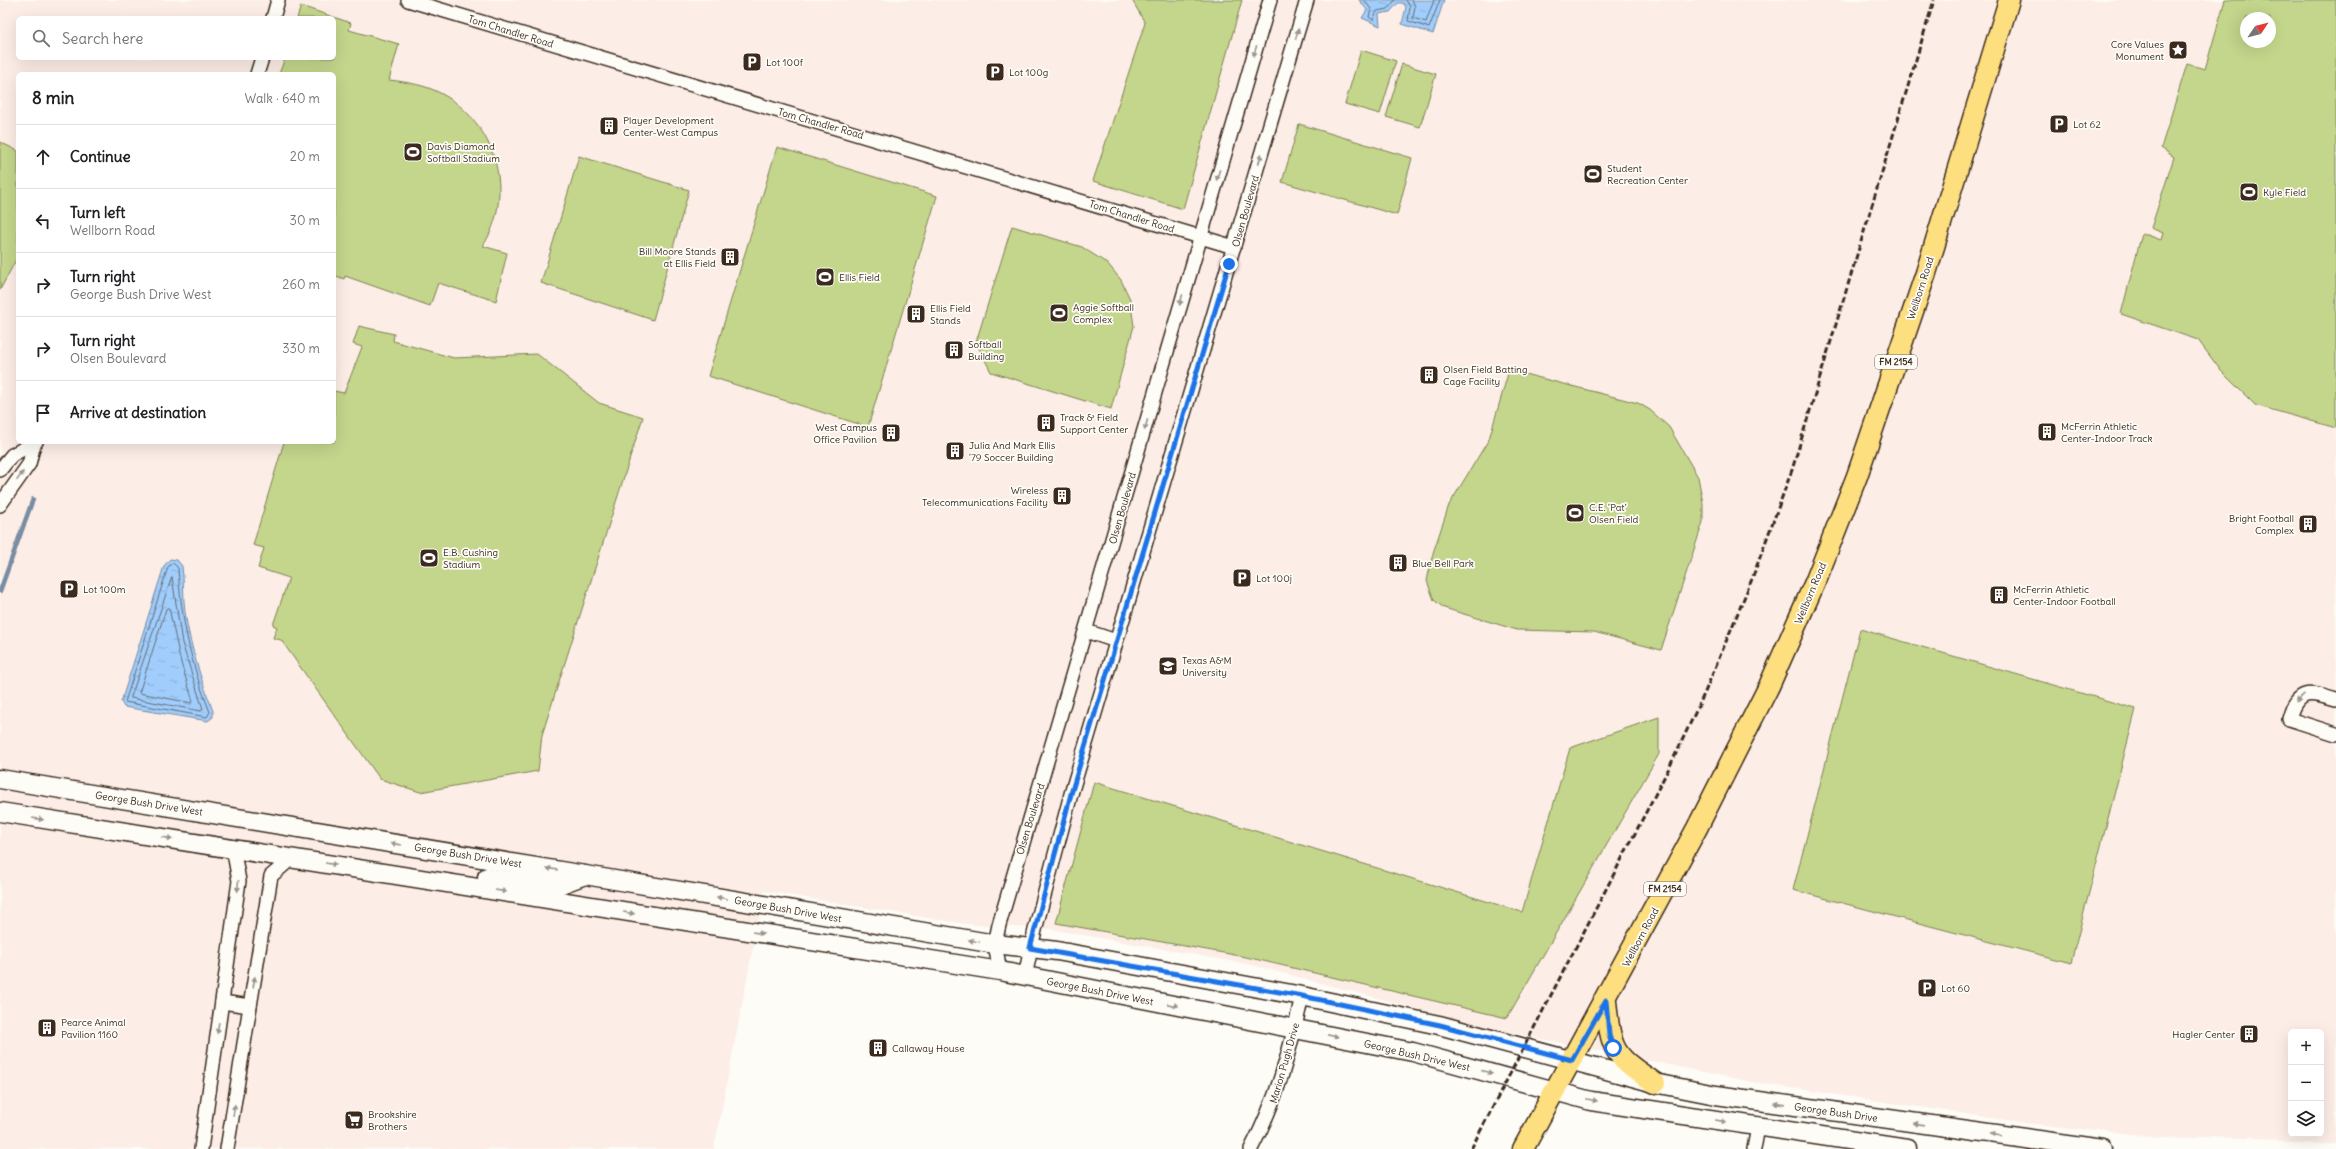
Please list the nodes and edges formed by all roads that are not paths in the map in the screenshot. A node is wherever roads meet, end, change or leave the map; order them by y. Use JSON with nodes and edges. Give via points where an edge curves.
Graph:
{"nodes":[{"id":1,"x":278,"y":0,"type":"edge"},
{"id":2,"x":408,"y":0,"type":"edge"},
{"id":3,"x":1270,"y":0,"type":"edge"},
{"id":4,"x":1307,"y":0,"type":"edge"},
{"id":5,"x":2009,"y":0,"type":"edge"},
{"id":6,"x":274,"y":16,"type":"edge"},
{"id":7,"x":261,"y":60,"type":"edge"},
{"id":8,"x":258,"y":72,"type":"edge"},
{"id":9,"x":1200,"y":236,"type":"junction"},
{"id":10,"x":1234,"y":247,"type":"junction"},
{"id":11,"x":33,"y":444,"type":"edge"},
{"id":12,"x":35,"y":444,"type":"edge"},
{"id":13,"x":0,"y":470,"type":"edge"},
{"id":14,"x":0,"y":505,"type":"edge"},
{"id":15,"x":1086,"y":631,"type":"junction"},
{"id":16,"x":1116,"y":641,"type":"junction"},
{"id":17,"x":2336,"y":700,"type":"edge"},
{"id":18,"x":2336,"y":734,"type":"edge"},
{"id":19,"x":0,"y":779,"type":"edge"},
{"id":20,"x":0,"y":812,"type":"edge"},
{"id":21,"x":233,"y":847,"type":"junction"},
{"id":22,"x":293,"y":857,"type":"junction"},
{"id":23,"x":585,"y":874,"type":"junction"},
{"id":24,"x":471,"y":886,"type":"junction"},
{"id":25,"x":995,"y":944,"type":"junction"},
{"id":26,"x":1030,"y":948,"type":"junction"},
{"id":27,"x":1000,"y":971,"type":"junction"},
{"id":28,"x":1025,"y":976,"type":"junction"},
{"id":29,"x":1302,"y":996,"type":"junction"},
{"id":30,"x":1606,"y":1000,"type":"junction"},
{"id":31,"x":222,"y":1002,"type":"junction"},
{"id":32,"x":250,"y":1006,"type":"junction"},
{"id":33,"x":1295,"y":1028,"type":"junction"},
{"id":34,"x":1572,"y":1060,"type":"junction"},
{"id":35,"x":1655,"y":1084,"type":"junction"},
{"id":36,"x":1555,"y":1090,"type":"junction"},
{"id":37,"x":1758,"y":1127,"type":"junction"},
{"id":38,"x":201,"y":1149,"type":"edge"},
{"id":39,"x":227,"y":1149,"type":"edge"},
{"id":40,"x":1250,"y":1149,"type":"edge"},
{"id":41,"x":1524,"y":1149,"type":"edge"},
{"id":42,"x":1754,"y":1149,"type":"edge"},
{"id":43,"x":1908,"y":1149,"type":"edge"},
{"id":44,"x":2104,"y":1149,"type":"edge"}],
"edges":[{"from":1,"to":6,"type":"street"},
{"from":2,"to":9,"type":"street","name":"Tom Chandler Road"},
{"from":3,"to":9,"type":"street","name":"Olsen Boulevard","one_way":true},
{"from":10,"to":4,"type":"street","name":"Olsen Boulevard","one_way":true},
{"from":5,"to":30,"type":"main road","name":"Wellborn Road","number":"FM 2154","via":[[1926,273],[1857,476],[1816,580],[1770,686]]},
{"from":7,"to":8,"type":"street"},
{"from":9,"to":10,"type":"street","name":"Tom Chandler Road"},
{"from":9,"to":15,"type":"street","name":"Olsen Boulevard","one_way":true},
{"from":10,"to":16,"type":"street","name":"Olsen Boulevard"},
{"from":11,"to":13,"type":"street","via":[[12,455]]},
{"from":14,"to":12,"type":"street","one_way":true,"via":[[29,464]]},
{"from":15,"to":16,"type":"street"},
{"from":15,"to":25,"type":"street","name":"Olsen Boulevard"},
{"from":16,"to":26,"type":"street","name":"Olsen Boulevard","via":[[1068,803]]},
{"from":17,"to":18,"type":"street","one_way":true,"via":[[2311,692],[2303,694],[2292,706],[2289,719]]},
{"from":23,"to":19,"type":"main road","name":"George Bush Drive West","one_way":true},
{"from":20,"to":21,"type":"main road","name":"George Bush Drive West","one_way":true},
{"from":21,"to":22,"type":"main road","name":"George Bush Drive West"},
{"from":21,"to":31,"type":"street","one_way":true,"via":[[239,881]]},
{"from":22,"to":24,"type":"main road","name":"George Bush Drive West","one_way":true},
{"from":32,"to":22,"type":"street","one_way":true,"via":[[271,876]]},
{"from":23,"to":24,"type":"main road","via":[[553,887],[478,876]]},
{"from":25,"to":23,"type":"main road","name":"George Bush Drive West","one_way":true},
{"from":24,"to":27,"type":"main road","name":"George Bush Drive West","one_way":true},
{"from":25,"to":26,"type":"main road","name":"George Bush Drive West"},
{"from":25,"to":27,"type":"street","name":"Olsen Boulevard"},
{"from":26,"to":28,"type":"street","name":"Olsen Boulevard"},
{"from":26,"to":29,"type":"main road","name":"George Bush Drive West"},
{"from":27,"to":28,"type":"main road","name":"George Bush Drive West"},
{"from":28,"to":33,"type":"main road","name":"George Bush Drive West","one_way":true},
{"from":29,"to":33,"type":"street","name":"Marion Pugh Drive"},
{"from":29,"to":34,"type":"main road","name":"George Bush Drive West","via":[[1440,1025]]},
{"from":30,"to":34,"type":"main road","name":"Wellborn Road","number":"FM 2154"},
{"from":30,"to":35,"type":"main road","via":[[1609,1035],[1613,1048],[1628,1066]]},
{"from":31,"to":32,"type":"street"},
{"from":31,"to":38,"type":"street","one_way":true},
{"from":39,"to":32,"type":"street","one_way":true},
{"from":33,"to":36,"type":"main road","name":"George Bush Drive West","one_way":true,"via":[[1413,1052]]},
{"from":33,"to":40,"type":"street","name":"Marion Pugh Drive","via":[[1268,1117]]},
{"from":34,"to":35,"type":"main road","name":"George Bush Drive"},
{"from":34,"to":36,"type":"main road","name":"Wellborn Road","number":"FM 2154"},
{"from":44,"to":35,"type":"main road","name":"George Bush Drive","one_way":true,"via":[[1716,1095]]},
{"from":36,"to":37,"type":"main road","one_way":true,"via":[[1591,1100]]},
{"from":36,"to":41,"type":"main road","name":"Wellborn Road","number":"FM 2154"},
{"from":37,"to":42,"type":"street"},
{"from":37,"to":43,"type":"main road"}]}
